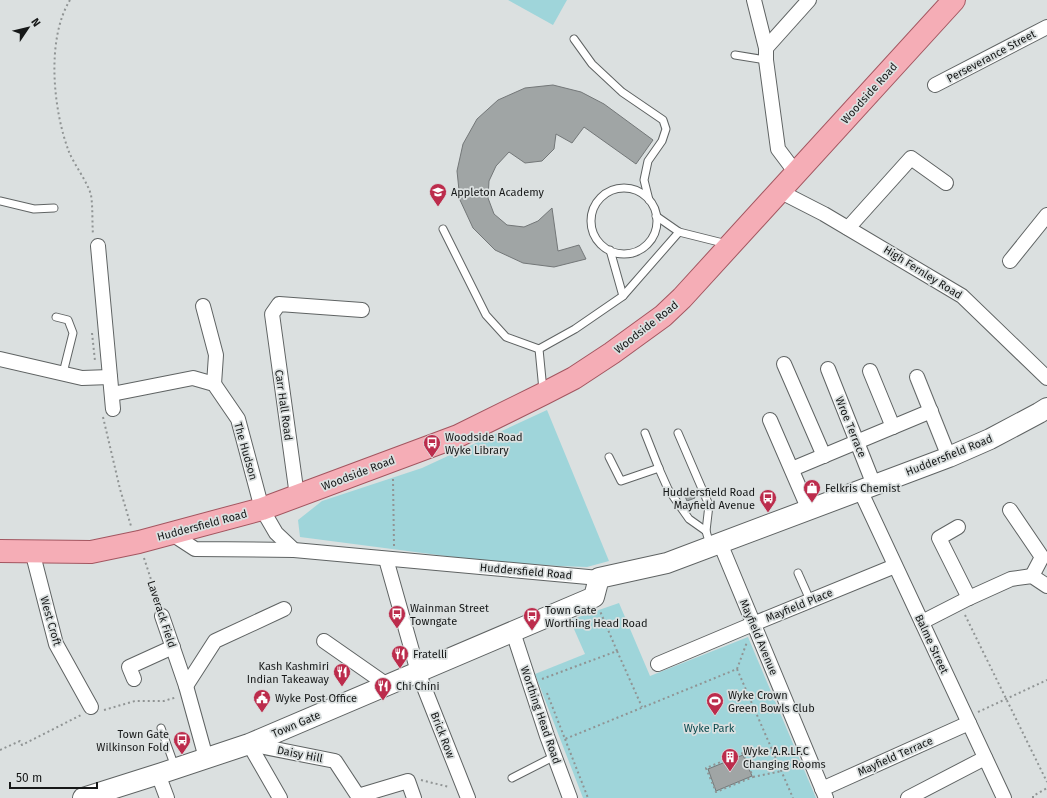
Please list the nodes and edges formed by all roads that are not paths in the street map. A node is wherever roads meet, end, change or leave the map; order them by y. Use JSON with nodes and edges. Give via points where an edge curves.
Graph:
{"nodes":[{"id":1,"x":754,"y":0,"type":"edge"},
{"id":2,"x":810,"y":0,"type":"edge"},
{"id":3,"x":954,"y":0,"type":"edge"},
{"id":4,"x":1047,"y":27,"type":"edge"},
{"id":5,"x":574,"y":39,"type":"dead end"},
{"id":6,"x":766,"y":54,"type":"junction"},
{"id":7,"x":735,"y":55,"type":"dead end"},
{"id":8,"x":936,"y":85,"type":"dead end"},
{"id":9,"x":796,"y":173,"type":"junction"},
{"id":10,"x":946,"y":183,"type":"dead end"},
{"id":11,"x":780,"y":191,"type":"junction"},
{"id":12,"x":649,"y":200,"type":"junction"},
{"id":13,"x":0,"y":201,"type":"edge"},
{"id":14,"x":54,"y":208,"type":"dead end"},
{"id":15,"x":1047,"y":215,"type":"edge"},
{"id":16,"x":656,"y":216,"type":"junction"},
{"id":17,"x":848,"y":228,"type":"junction"},
{"id":18,"x":443,"y":229,"type":"dead end"},
{"id":19,"x":678,"y":232,"type":"junction"},
{"id":20,"x":731,"y":245,"type":"junction"},
{"id":21,"x":98,"y":246,"type":"dead end"},
{"id":22,"x":610,"y":250,"type":"junction"},
{"id":23,"x":1010,"y":261,"type":"dead end"},
{"id":24,"x":623,"y":296,"type":"junction"},
{"id":25,"x":203,"y":306,"type":"dead end"},
{"id":26,"x":362,"y":310,"type":"dead end"},
{"id":27,"x":56,"y":317,"type":"dead end"},
{"id":28,"x":539,"y":349,"type":"junction"},
{"id":29,"x":0,"y":359,"type":"edge"},
{"id":30,"x":784,"y":364,"type":"dead end"},
{"id":31,"x":828,"y":369,"type":"dead end"},
{"id":32,"x":870,"y":371,"type":"dead end"},
{"id":33,"x":64,"y":373,"type":"junction"},
{"id":34,"x":1045,"y":373,"type":"edge"},
{"id":35,"x":110,"y":377,"type":"junction"},
{"id":36,"x":917,"y":378,"type":"dead end"},
{"id":37,"x":214,"y":384,"type":"junction"},
{"id":38,"x":112,"y":394,"type":"junction"},
{"id":39,"x":543,"y":394,"type":"junction"},
{"id":40,"x":1047,"y":408,"type":"edge"},
{"id":41,"x":113,"y":409,"type":"dead end"},
{"id":42,"x":931,"y":411,"type":"junction"},
{"id":43,"x":770,"y":420,"type":"dead end"},
{"id":44,"x":894,"y":427,"type":"junction"},
{"id":45,"x":645,"y":433,"type":"dead end"},
{"id":46,"x":678,"y":433,"type":"dead end"},
{"id":47,"x":857,"y":442,"type":"junction"},
{"id":48,"x":609,"y":456,"type":"dead end"},
{"id":49,"x":824,"y":456,"type":"junction"},
{"id":50,"x":949,"y":457,"type":"junction"},
{"id":51,"x":658,"y":468,"type":"junction"},
{"id":52,"x":792,"y":469,"type":"junction"},
{"id":53,"x":867,"y":488,"type":"junction"},
{"id":54,"x":297,"y":496,"type":"junction"},
{"id":55,"x":262,"y":509,"type":"junction"},
{"id":56,"x":809,"y":510,"type":"junction"},
{"id":57,"x":1010,"y":510,"type":"dead end"},
{"id":58,"x":958,"y":527,"type":"dead end"},
{"id":59,"x":172,"y":534,"type":"junction"},
{"id":60,"x":712,"y":540,"type":"junction"},
{"id":61,"x":294,"y":550,"type":"junction"},
{"id":62,"x":0,"y":551,"type":"edge"},
{"id":63,"x":32,"y":551,"type":"junction"},
{"id":64,"x":1045,"y":557,"type":"edge"},
{"id":65,"x":390,"y":559,"type":"junction"},
{"id":66,"x":895,"y":566,"type":"junction"},
{"id":67,"x":798,"y":573,"type":"dead end"},
{"id":68,"x":1032,"y":576,"type":"junction"},
{"id":69,"x":599,"y":578,"type":"junction"},
{"id":70,"x":1047,"y":586,"type":"edge"},
{"id":71,"x":810,"y":600,"type":"junction"},
{"id":72,"x":964,"y":600,"type":"junction"},
{"id":73,"x":284,"y":609,"type":"dead end"},
{"id":74,"x":162,"y":616,"type":"road end"},
{"id":75,"x":922,"y":622,"type":"junction"},
{"id":76,"x":753,"y":624,"type":"junction"},
{"id":77,"x":513,"y":632,"type":"junction"},
{"id":78,"x":324,"y":641,"type":"dead end"},
{"id":79,"x":173,"y":647,"type":"junction"},
{"id":80,"x":658,"y":664,"type":"dead end"},
{"id":81,"x":418,"y":672,"type":"junction"},
{"id":82,"x":134,"y":679,"type":"dead end"},
{"id":83,"x":387,"y":685,"type":"junction"},
{"id":84,"x":187,"y":690,"type":"junction"},
{"id":85,"x":91,"y":707,"type":"road end"},
{"id":86,"x":967,"y":720,"type":"junction"},
{"id":87,"x":161,"y":728,"type":"dead end"},
{"id":88,"x":249,"y":744,"type":"junction"},
{"id":89,"x":555,"y":756,"type":"junction"},
{"id":90,"x":206,"y":758,"type":"junction"},
{"id":91,"x":985,"y":758,"type":"junction"},
{"id":92,"x":167,"y":772,"type":"junction"},
{"id":93,"x":512,"y":778,"type":"dead end"},
{"id":94,"x":824,"y":794,"type":"edge"},
{"id":95,"x":466,"y":795,"type":"edge"},
{"id":96,"x":83,"y":798,"type":"edge"},
{"id":97,"x":167,"y":798,"type":"edge"},
{"id":98,"x":280,"y":798,"type":"edge"},
{"id":99,"x":414,"y":798,"type":"edge"},
{"id":100,"x":570,"y":798,"type":"edge"},
{"id":101,"x":908,"y":798,"type":"edge"},
{"id":102,"x":1004,"y":798,"type":"edge"}],
"edges":[{"from":1,"to":6,"type":"street"},
{"from":2,"to":6,"type":"street"},
{"from":3,"to":9,"type":"main road","name":"Woodside Road"},
{"from":4,"to":8,"type":"street","name":"Perseverance Street"},
{"from":5,"to":12,"type":"lane","via":[[592,64],[622,92],[663,120],[666,129],[662,141],[648,161],[644,180]]},
{"from":6,"to":7,"type":"lane"},
{"from":6,"to":9,"type":"street","via":[[778,149]]},
{"from":9,"to":11,"type":"main road","name":"Woodside Road"},
{"from":10,"to":17,"type":"street","via":[[911,158]]},
{"from":11,"to":17,"type":"street","name":"High Fernley Road"},
{"from":11,"to":20,"type":"main road","name":"Woodside Road"},
{"from":12,"to":16,"type":"lane"},
{"from":12,"to":22,"type":"lane","via":[[641,193],[619,188],[609,191],[600,198],[593,207],[592,229],[596,240]]},
{"from":13,"to":14,"type":"lane","via":[[34,209]]},
{"from":15,"to":23,"type":"street"},
{"from":16,"to":19,"type":"lane"},
{"from":16,"to":22,"type":"lane","via":[[651,239],[644,246],[635,252],[625,254]]},
{"from":17,"to":34,"type":"street","name":"High Fernley Road","via":[[962,296]]},
{"from":18,"to":28,"type":"lane","via":[[486,315],[506,336]]},
{"from":19,"to":20,"type":"lane"},
{"from":19,"to":24,"type":"lane"},
{"from":20,"to":39,"type":"main road","name":"Woodside Road","via":[[663,316],[591,368]]},
{"from":21,"to":35,"type":"street"},
{"from":22,"to":24,"type":"lane"},
{"from":24,"to":28,"type":"lane"},
{"from":25,"to":37,"type":"street","via":[[216,355]]},
{"from":26,"to":54,"type":"street","name":"Carr Hall Road","via":[[280,304],[272,314]]},
{"from":27,"to":33,"type":"lane","via":[[68,320],[73,333]]},
{"from":28,"to":39,"type":"lane"},
{"from":29,"to":33,"type":"street"},
{"from":30,"to":49,"type":"street"},
{"from":31,"to":47,"type":"street","name":"Wroe Terrace"},
{"from":32,"to":44,"type":"street"},
{"from":33,"to":35,"type":"street","via":[[82,378]]},
{"from":35,"to":38,"type":"street"},
{"from":36,"to":42,"type":"street"},
{"from":37,"to":38,"type":"street","via":[[193,378]]},
{"from":37,"to":55,"type":"street","name":"The Hudson","via":[[238,419]]},
{"from":38,"to":41,"type":"street"},
{"from":39,"to":54,"type":"main road","name":"Woodside Road","via":[[458,436]]},
{"from":40,"to":50,"type":"main road","name":"Huddersfield Road","via":[[990,439]]},
{"from":42,"to":44,"type":"street"},
{"from":42,"to":50,"type":"street"},
{"from":43,"to":52,"type":"street"},
{"from":44,"to":47,"type":"street"},
{"from":45,"to":51,"type":"lane"},
{"from":46,"to":60,"type":"lane","via":[[708,505]]},
{"from":47,"to":49,"type":"street"},
{"from":47,"to":53,"type":"street","name":"Wroe Terrace"},
{"from":48,"to":51,"type":"lane","via":[[621,481]]},
{"from":49,"to":52,"type":"street"},
{"from":50,"to":53,"type":"main road","name":"Huddersfield Road"},
{"from":51,"to":60,"type":"lane","via":[[677,503],[689,519]]},
{"from":52,"to":56,"type":"street"},
{"from":53,"to":56,"type":"main road","name":"Huddersfield Road"},
{"from":53,"to":66,"type":"street","name":"Balme Street"},
{"from":54,"to":55,"type":"main road","name":"Woodside Road"},
{"from":55,"to":59,"type":"main road","name":"Huddersfield Road"},
{"from":55,"to":61,"type":"street","name":"Huddersfield Road","via":[[276,533]]},
{"from":56,"to":60,"type":"main road","name":"Huddersfield Road"},
{"from":57,"to":64,"type":"street"},
{"from":58,"to":72,"type":"street","via":[[938,538]]},
{"from":59,"to":61,"type":"street","via":[[195,549]]},
{"from":59,"to":63,"type":"main road","name":"Huddersfield Road","via":[[91,552]]},
{"from":60,"to":69,"type":"main road","name":"Huddersfield Road","via":[[667,563]]},
{"from":60,"to":76,"type":"street","name":"Mayfield Avenue"},
{"from":61,"to":65,"type":"street","name":"Huddersfield Road"},
{"from":62,"to":63,"type":"main road","name":"Huddersfield Road"},
{"from":63,"to":85,"type":"street","name":"West Croft","via":[[56,644]]},
{"from":64,"to":68,"type":"street"},
{"from":65,"to":69,"type":"street","name":"Huddersfield Road"},
{"from":65,"to":81,"type":"street","name":"Brick Row"},
{"from":66,"to":71,"type":"street","name":"Mayfield Place"},
{"from":66,"to":75,"type":"street","name":"Balme Street"},
{"from":67,"to":71,"type":"lane"},
{"from":68,"to":70,"type":"street"},
{"from":68,"to":72,"type":"street","via":[[1011,579]]},
{"from":69,"to":77,"type":"main road","name":"Town Gate","via":[[594,597]]},
{"from":71,"to":76,"type":"street","name":"Mayfield Place"},
{"from":72,"to":75,"type":"street"},
{"from":73,"to":84,"type":"street","via":[[215,641]]},
{"from":74,"to":79,"type":"street","name":"Laverack Field"},
{"from":75,"to":86,"type":"street","name":"Balme Street"},
{"from":76,"to":80,"type":"street","name":"Mayfield Place"},
{"from":76,"to":94,"type":"street","name":"Mayfield Avenue"},
{"from":77,"to":81,"type":"main road","name":"Town Gate"},
{"from":77,"to":89,"type":"street","name":"Worthing Head Road"},
{"from":78,"to":83,"type":"street"},
{"from":79,"to":82,"type":"street","via":[[129,667]]},
{"from":79,"to":84,"type":"street","name":"Laverack Field"},
{"from":81,"to":83,"type":"main road","name":"Town Gate"},
{"from":81,"to":95,"type":"street","name":"Brick Row"},
{"from":83,"to":88,"type":"main road","name":"Town Gate"},
{"from":84,"to":90,"type":"street","name":"Laverack Field"},
{"from":86,"to":91,"type":"street","name":"Balme Street"},
{"from":86,"to":94,"type":"street","name":"Mayfield Terrace"},
{"from":87,"to":92,"type":"lane"},
{"from":88,"to":90,"type":"main road","name":"Town Gate"},
{"from":88,"to":98,"type":"street"},
{"from":88,"to":99,"type":"street","name":"Daisy Hill","via":[[335,761],[358,796],[408,782]]},
{"from":89,"to":93,"type":"lane"},
{"from":89,"to":100,"type":"street","name":"Worthing Head Road"},
{"from":90,"to":92,"type":"main road","name":"Town Gate"},
{"from":91,"to":101,"type":"street"},
{"from":91,"to":102,"type":"street","name":"Balme Street"},
{"from":92,"to":96,"type":"main road","name":"Town Gate"},
{"from":92,"to":97,"type":"street"}]}
